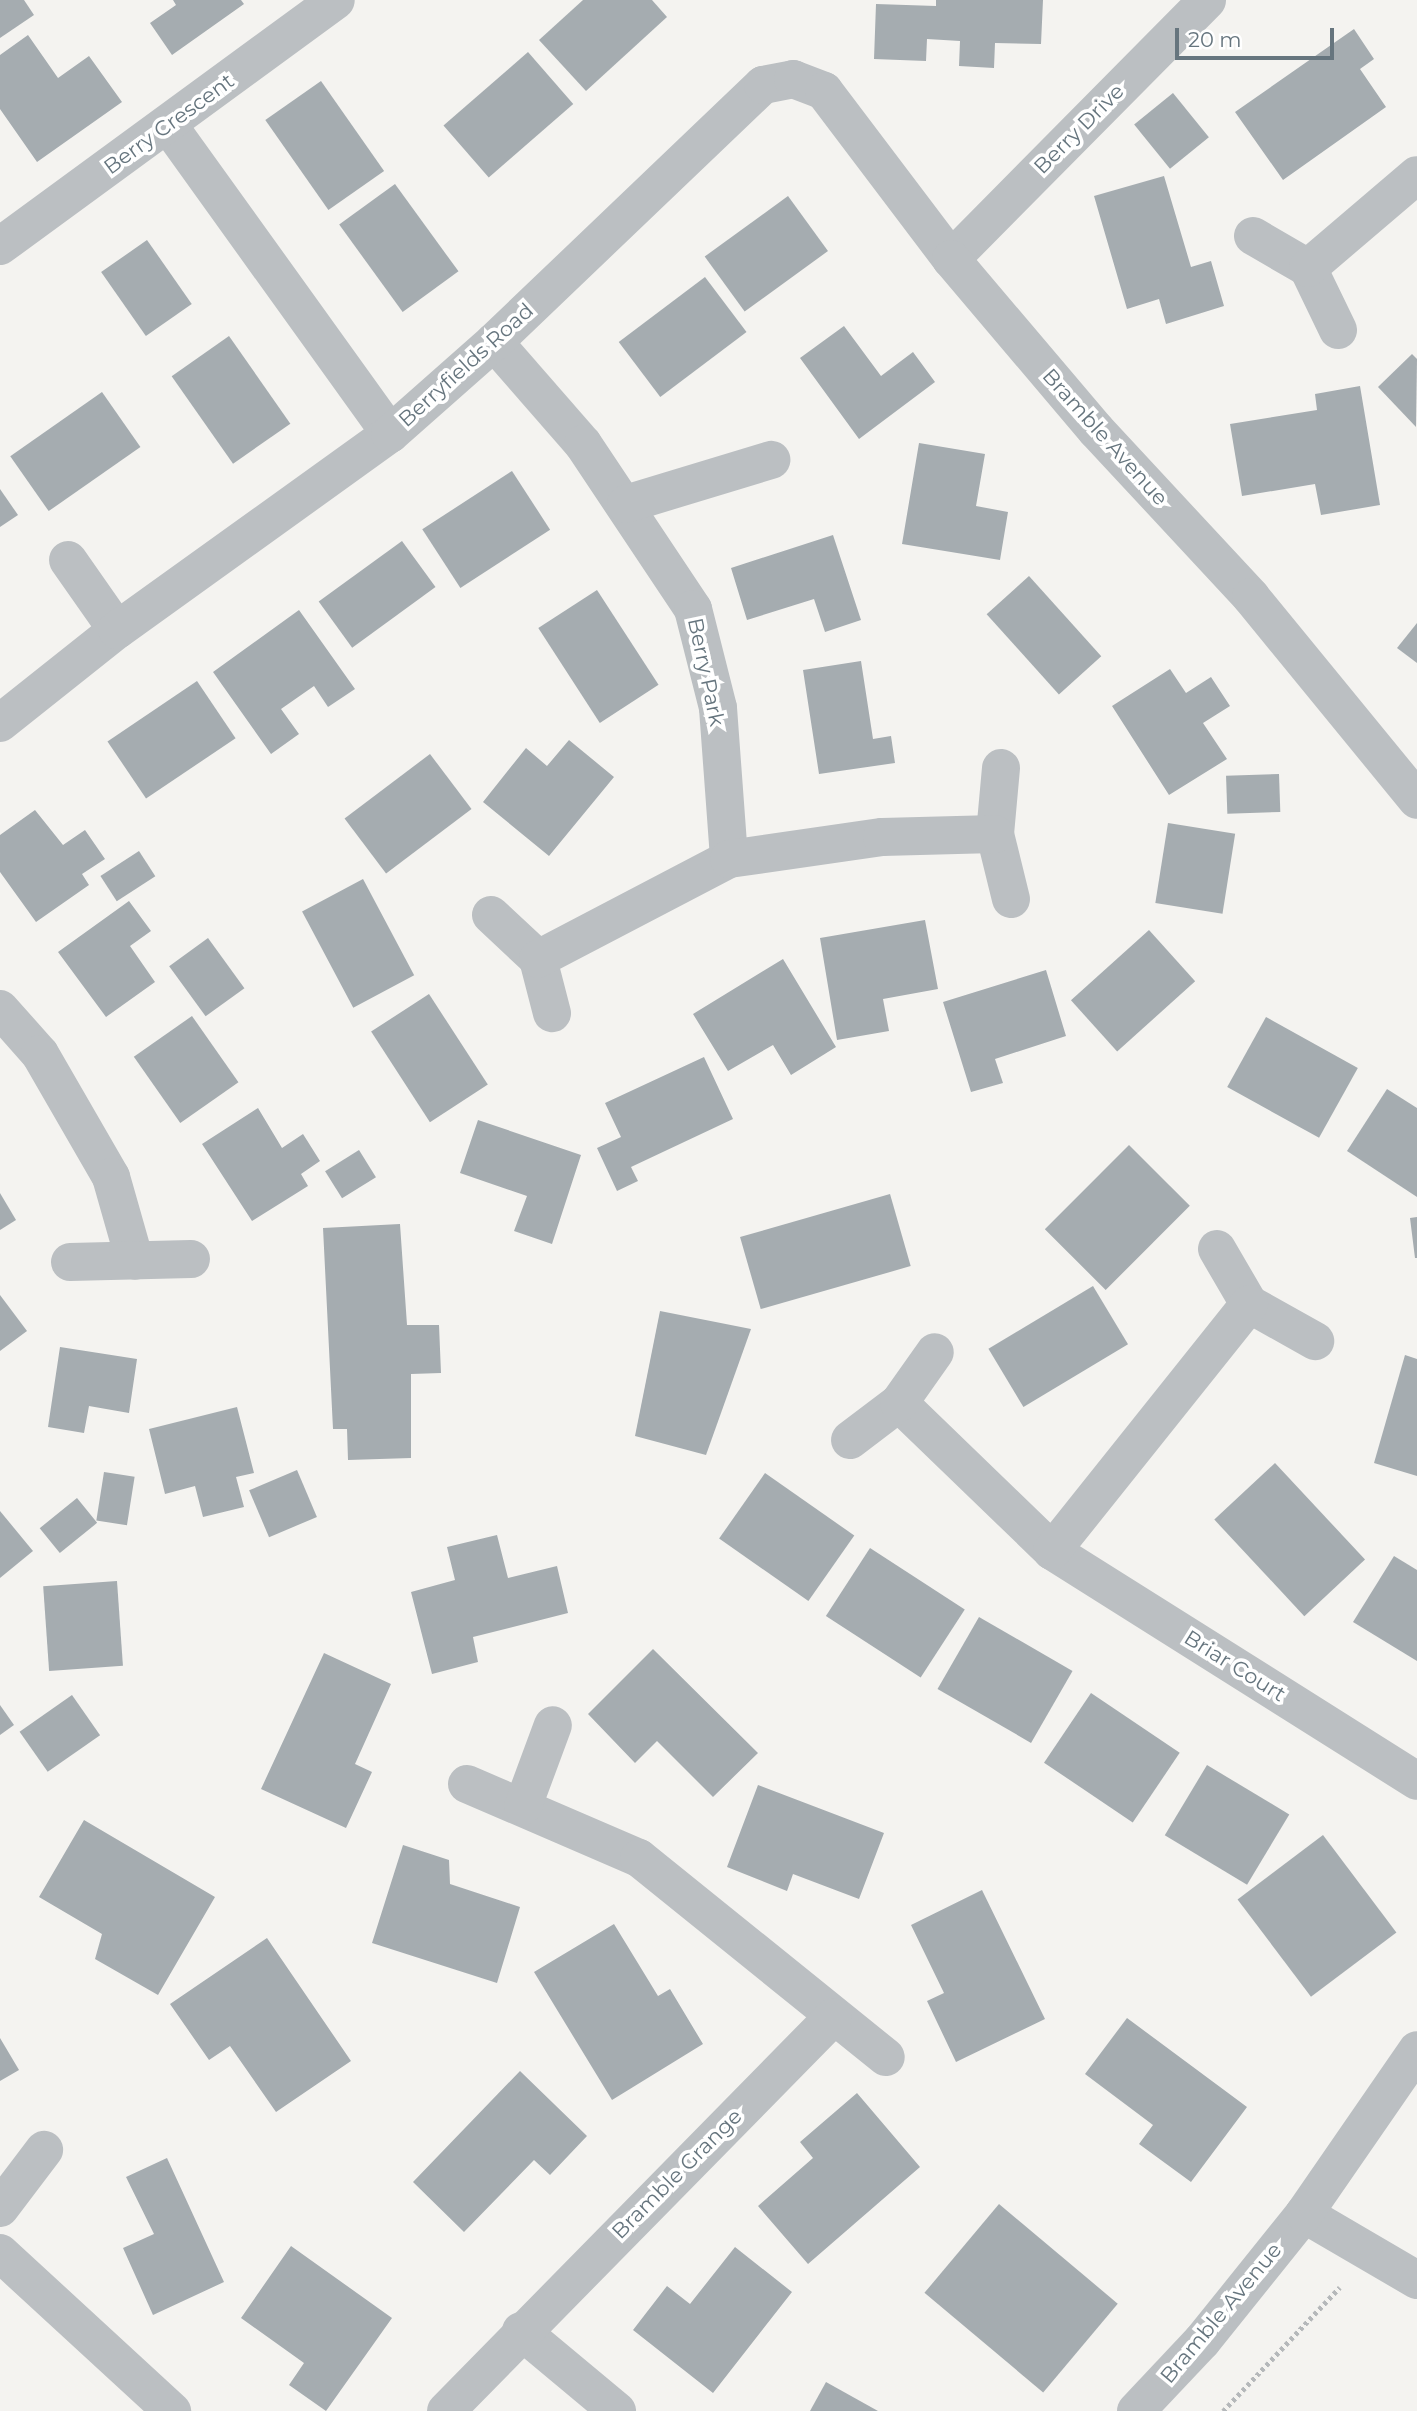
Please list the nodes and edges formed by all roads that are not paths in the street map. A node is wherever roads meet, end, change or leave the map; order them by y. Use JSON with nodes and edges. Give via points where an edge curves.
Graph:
{"nodes":[{"id":1,"x":336,"y":0,"type":"edge"},
{"id":2,"x":1207,"y":0,"type":"edge"},
{"id":3,"x":793,"y":79,"type":"joint"},
{"id":4,"x":169,"y":126,"type":"junction"},
{"id":5,"x":1417,"y":175,"type":"edge"},
{"id":6,"x":1253,"y":236,"type":"dead end"},
{"id":7,"x":0,"y":246,"type":"edge"},
{"id":8,"x":951,"y":259,"type":"junction"},
{"id":9,"x":1308,"y":268,"type":"junction"},
{"id":10,"x":1338,"y":330,"type":"dead end"},
{"id":11,"x":494,"y":342,"type":"junction"},
{"id":12,"x":390,"y":434,"type":"junction"},
{"id":13,"x":771,"y":460,"type":"dead end"},
{"id":14,"x":626,"y":504,"type":"junction"},
{"id":15,"x":68,"y":559,"type":"dead end"},
{"id":16,"x":117,"y":630,"type":"junction"},
{"id":17,"x":0,"y":723,"type":"edge"},
{"id":18,"x":1001,"y":768,"type":"dead end"},
{"id":19,"x":1417,"y":800,"type":"edge"},
{"id":20,"x":995,"y":834,"type":"junction"},
{"id":21,"x":729,"y":859,"type":"junction"},
{"id":22,"x":1011,"y":899,"type":"dead end"},
{"id":23,"x":491,"y":915,"type":"dead end"},
{"id":24,"x":538,"y":959,"type":"junction"},
{"id":25,"x":0,"y":1009,"type":"edge"},
{"id":26,"x":552,"y":1013,"type":"dead end"},
{"id":27,"x":1217,"y":1249,"type":"dead end"},
{"id":28,"x":191,"y":1259,"type":"dead end"},
{"id":29,"x":135,"y":1261,"type":"junction"},
{"id":30,"x":71,"y":1262,"type":"dead end"},
{"id":31,"x":1249,"y":1304,"type":"junction"},
{"id":32,"x":1315,"y":1341,"type":"dead end"},
{"id":33,"x":935,"y":1352,"type":"dead end"},
{"id":34,"x":899,"y":1403,"type":"junction"},
{"id":35,"x":850,"y":1440,"type":"dead end"},
{"id":36,"x":1052,"y":1551,"type":"junction"},
{"id":37,"x":553,"y":1725,"type":"dead end"},
{"id":38,"x":1417,"y":1781,"type":"edge"},
{"id":39,"x":467,"y":1784,"type":"dead end"},
{"id":40,"x":523,"y":1806,"type":"junction"},
{"id":41,"x":833,"y":2017,"type":"junction"},
{"id":42,"x":1417,"y":2050,"type":"edge"},
{"id":43,"x":886,"y":2057,"type":"dead end"},
{"id":44,"x":44,"y":2150,"type":"dead end"},
{"id":45,"x":0,"y":2208,"type":"edge"},
{"id":46,"x":1304,"y":2214,"type":"junction"},
{"id":47,"x":0,"y":2253,"type":"edge"},
{"id":48,"x":1417,"y":2280,"type":"edge"},
{"id":49,"x":522,"y":2331,"type":"junction"},
{"id":50,"x":172,"y":2411,"type":"edge"},
{"id":51,"x":446,"y":2411,"type":"edge"},
{"id":52,"x":617,"y":2411,"type":"edge"},
{"id":53,"x":1136,"y":2411,"type":"edge"}],
"edges":[{"from":1,"to":4,"type":"street","name":"Berry Crescent"},
{"from":2,"to":8,"type":"street","name":"Berry Drive"},
{"from":3,"to":8,"type":"street","name":"Bramble Avenue","via":[[824,91]]},
{"from":3,"to":11,"type":"street","name":"Berryfields Road","via":[[763,85]]},
{"from":4,"to":7,"type":"street","name":"Berry Crescent"},
{"from":4,"to":12,"type":"street"},
{"from":5,"to":9,"type":"street"},
{"from":6,"to":9,"type":"street"},
{"from":8,"to":19,"type":"street","name":"Bramble Avenue","via":[[1096,430],[1251,597]]},
{"from":9,"to":10,"type":"street"},
{"from":11,"to":12,"type":"street","name":"Berryfields Road"},
{"from":11,"to":14,"type":"street","name":"Berry Park","via":[[583,444]]},
{"from":12,"to":16,"type":"street","name":"Berryfields Road"},
{"from":13,"to":14,"type":"street"},
{"from":14,"to":21,"type":"street","name":"Berry Park","via":[[692,609],[718,708]]},
{"from":15,"to":16,"type":"street"},
{"from":16,"to":17,"type":"street","name":"Berryfields Road"},
{"from":18,"to":20,"type":"street"},
{"from":20,"to":21,"type":"street","via":[[882,837]]},
{"from":20,"to":22,"type":"street"},
{"from":21,"to":24,"type":"street"},
{"from":23,"to":24,"type":"street"},
{"from":24,"to":26,"type":"street"},
{"from":25,"to":29,"type":"street","via":[[40,1054],[111,1177]]},
{"from":27,"to":31,"type":"street"},
{"from":28,"to":29,"type":"street"},
{"from":29,"to":30,"type":"street"},
{"from":31,"to":32,"type":"street"},
{"from":31,"to":36,"type":"street"},
{"from":33,"to":34,"type":"street"},
{"from":34,"to":35,"type":"street"},
{"from":34,"to":36,"type":"street","name":"Briar Court"},
{"from":36,"to":38,"type":"street","name":"Briar Court"},
{"from":37,"to":40,"type":"street"},
{"from":39,"to":40,"type":"street"},
{"from":40,"to":41,"type":"street","via":[[639,1858]]},
{"from":41,"to":43,"type":"street"},
{"from":41,"to":49,"type":"street","name":"Bramble Grange"},
{"from":42,"to":46,"type":"street","name":"Bramble Avenue"},
{"from":44,"to":45,"type":"street"},
{"from":46,"to":48,"type":"street"},
{"from":46,"to":53,"type":"street","name":"Bramble Avenue","via":[[1202,2342]]},
{"from":47,"to":50,"type":"street"},
{"from":49,"to":51,"type":"street","name":"Bramble Grange"},
{"from":49,"to":52,"type":"street"}]}
